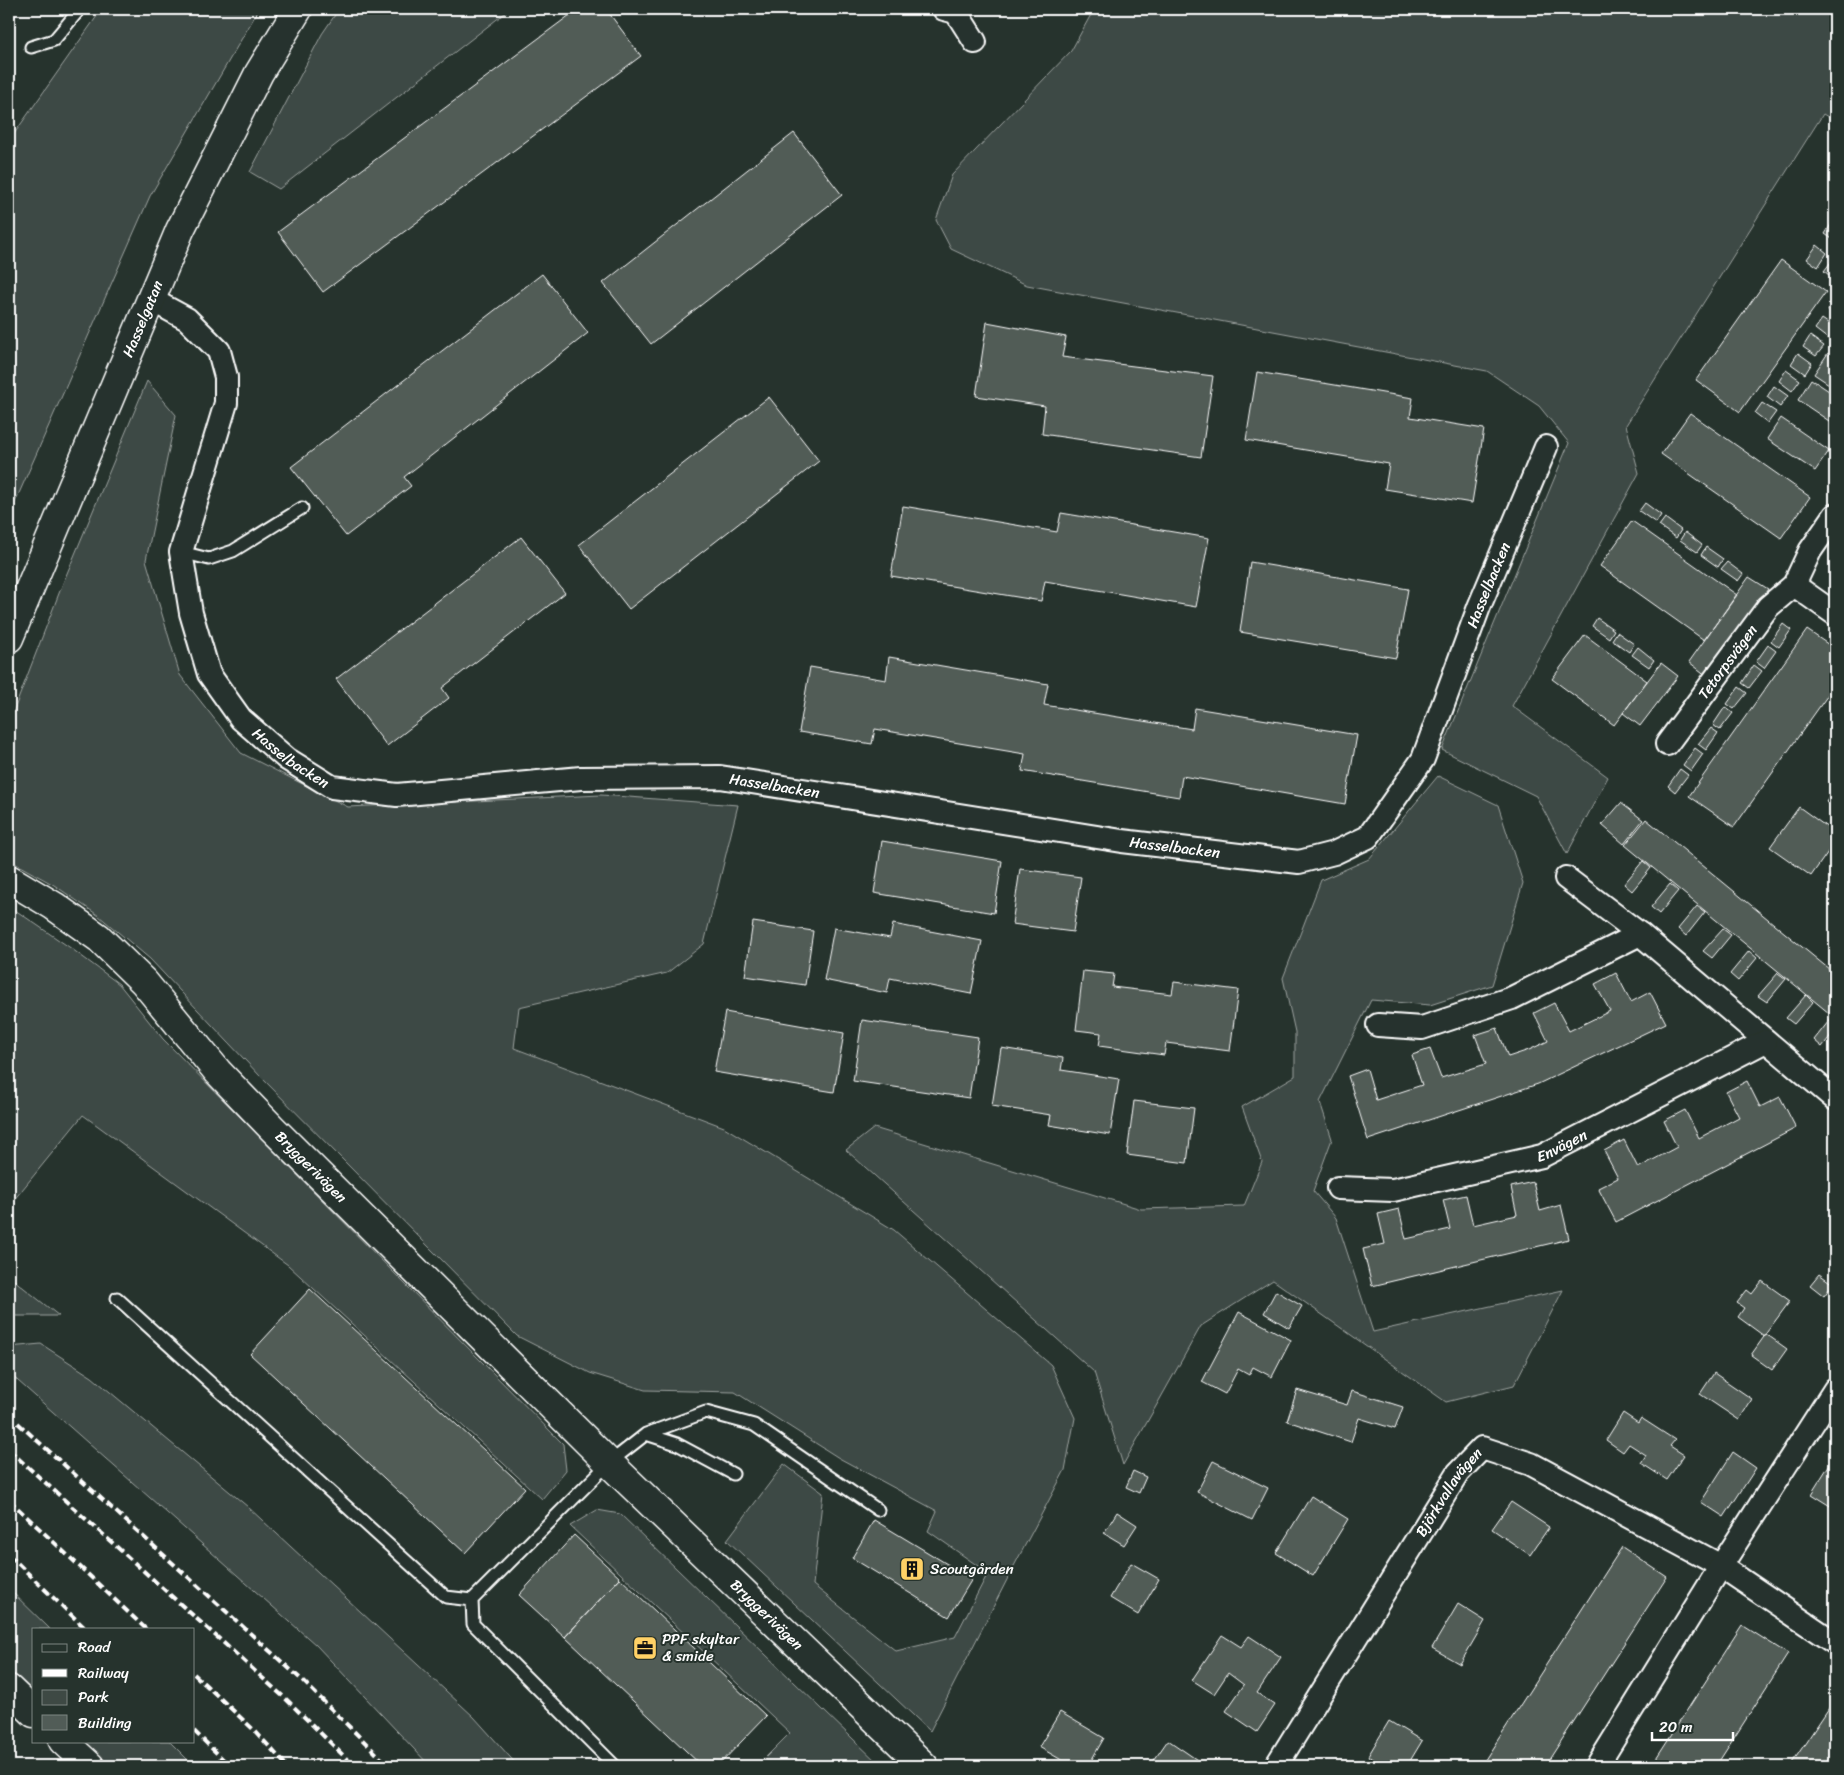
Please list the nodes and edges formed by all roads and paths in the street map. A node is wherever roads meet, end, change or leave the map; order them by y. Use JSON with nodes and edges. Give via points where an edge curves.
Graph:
{"nodes":[{"id":1,"x":80,"y":9,"type":"edge"},
{"id":2,"x":298,"y":9,"type":"edge"},
{"id":3,"x":944,"y":9,"type":"edge"},
{"id":4,"x":975,"y":42,"type":"dead end"},
{"id":5,"x":31,"y":47,"type":"dead end"},
{"id":6,"x":150,"y":299,"type":"junction"},
{"id":7,"x":1546,"y":448,"type":"dead end"},
{"id":8,"x":302,"y":508,"type":"dead end"},
{"id":9,"x":1835,"y":515,"type":"edge"},
{"id":10,"x":181,"y":552,"type":"junction"},
{"id":11,"x":1794,"y":585,"type":"junction"},
{"id":12,"x":1835,"y":614,"type":"edge"},
{"id":13,"x":9,"y":638,"type":"edge"},
{"id":14,"x":1667,"y":744,"type":"dead end"},
{"id":15,"x":1566,"y":878,"type":"dead end"},
{"id":16,"x":9,"y":879,"type":"edge"},
{"id":17,"x":1640,"y":934,"type":"junction"},
{"id":18,"x":1378,"y":1025,"type":"dead end"},
{"id":19,"x":1766,"y":1041,"type":"junction"},
{"id":20,"x":1835,"y":1099,"type":"edge"},
{"id":21,"x":1338,"y":1188,"type":"dead end"},
{"id":22,"x":117,"y":1298,"type":"dead end"},
{"id":23,"x":1835,"y":1388,"type":"edge"},
{"id":24,"x":646,"y":1434,"type":"junction"},
{"id":25,"x":609,"y":1463,"type":"junction"},
{"id":26,"x":733,"y":1474,"type":"dead end"},
{"id":27,"x":878,"y":1510,"type":"dead end"},
{"id":28,"x":1721,"y":1566,"type":"junction"},
{"id":29,"x":472,"y":1600,"type":"junction"},
{"id":30,"x":1835,"y":1643,"type":"edge"},
{"id":31,"x":9,"y":1689,"type":"edge"},
{"id":32,"x":32,"y":1711,"type":"edge"},
{"id":33,"x":64,"y":1742,"type":"edge"},
{"id":34,"x":90,"y":1766,"type":"edge"},
{"id":35,"x":615,"y":1766,"type":"edge"},
{"id":36,"x":924,"y":1766,"type":"edge"},
{"id":37,"x":1276,"y":1766,"type":"edge"},
{"id":38,"x":1597,"y":1766,"type":"edge"}],
"edges":[{"from":1,"to":5,"type":"lane","via":[[54,40]]},
{"from":2,"to":6,"type":"street","name":"Hasselgatan","via":[[258,73],[180,230]]},
{"from":3,"to":4,"type":"street","via":[[956,12]]},
{"from":6,"to":10,"type":"street","name":"Hasselbacken","via":[[187,319],[219,351],[226,377],[226,403]]},
{"from":6,"to":13,"type":"street","name":"Hasselgatan"},
{"from":7,"to":10,"type":"street","name":"Hasselbacken","via":[[1479,607],[1423,759],[1368,837],[1334,853],[1299,862],[1122,841],[720,776],[581,778],[397,795],[332,787],[287,759],[241,719],[209,674],[191,613]]},
{"from":8,"to":10,"type":"lane","via":[[233,551],[209,559]]},
{"from":9,"to":11,"type":"street","name":"Tetorpsvägen","via":[[1810,551]]},
{"from":11,"to":12,"type":"street"},
{"from":11,"to":14,"type":"street","name":"Tetorpsvägen","via":[[1768,607]]},
{"from":15,"to":17,"type":"street"},
{"from":16,"to":25,"type":"street","name":"Bryggerivägen","via":[[99,938],[144,982],[218,1072],[273,1129]]},
{"from":17,"to":18,"type":"street","via":[[1512,998],[1422,1028]]},
{"from":17,"to":19,"type":"street"},
{"from":19,"to":20,"type":"street"},
{"from":19,"to":21,"type":"street","name":"Envägen","via":[[1542,1156],[1393,1190]]},
{"from":22,"to":29,"type":"lane","via":[[446,1597]]},
{"from":23,"to":28,"type":"street"},
{"from":24,"to":25,"type":"lane"},
{"from":24,"to":26,"type":"lane","via":[[677,1444]]},
{"from":24,"to":27,"type":"lane","via":[[706,1412],[754,1425]]},
{"from":25,"to":29,"type":"lane"},
{"from":25,"to":36,"type":"street","name":"Bryggerivägen"},
{"from":28,"to":30,"type":"street","name":"Björkvallavägen"},
{"from":28,"to":37,"type":"street","name":"Björkvallavägen","via":[[1531,1464],[1482,1448],[1458,1473]]},
{"from":28,"to":38,"type":"street"},
{"from":29,"to":35,"type":"lane","via":[[473,1624]]},
{"from":31,"to":32,"type":"street"},
{"from":33,"to":34,"type":"street"}]}
